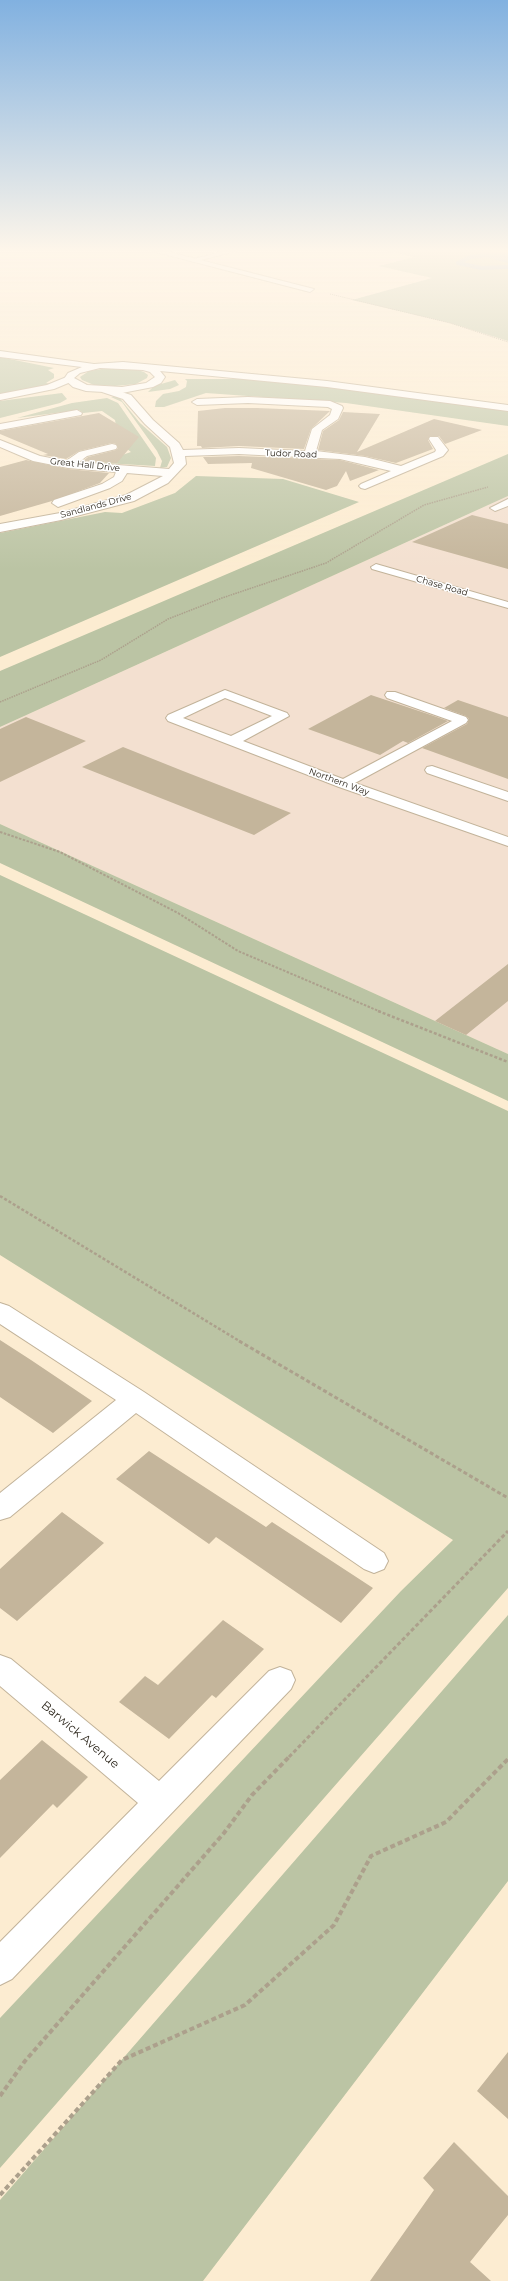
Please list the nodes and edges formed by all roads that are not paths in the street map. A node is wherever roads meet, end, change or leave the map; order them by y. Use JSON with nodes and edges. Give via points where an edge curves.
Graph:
{"nodes":[{"id":1,"x":26,"y":357,"type":"edge"},
{"id":2,"x":30,"y":358,"type":"junction"},
{"id":3,"x":100,"y":365,"type":"junction"},
{"id":4,"x":144,"y":367,"type":"junction"},
{"id":5,"x":232,"y":375,"type":"junction"},
{"id":6,"x":70,"y":377,"type":"junction"},
{"id":7,"x":153,"y":383,"type":"junction"},
{"id":8,"x":101,"y":390,"type":"junction"},
{"id":9,"x":25,"y":393,"type":"junction"},
{"id":10,"x":0,"y":397,"type":"edge"},
{"id":11,"x":197,"y":402,"type":"dead end"},
{"id":12,"x":137,"y":407,"type":"junction"},
{"id":13,"x":508,"y":408,"type":"edge"},
{"id":14,"x":77,"y":413,"type":"dead end"},
{"id":15,"x":0,"y":427,"type":"edge"},
{"id":16,"x":434,"y":439,"type":"dead end"},
{"id":17,"x":0,"y":443,"type":"edge"},
{"id":18,"x":112,"y":446,"type":"dead end"},
{"id":19,"x":179,"y":453,"type":"junction"},
{"id":20,"x":310,"y":454,"type":"junction"},
{"id":21,"x":68,"y":465,"type":"junction"},
{"id":22,"x":124,"y":469,"type":"junction"},
{"id":23,"x":401,"y":470,"type":"junction"},
{"id":24,"x":173,"y":473,"type":"junction"},
{"id":25,"x":365,"y":486,"type":"dead end"},
{"id":26,"x":508,"y":502,"type":"edge"},
{"id":27,"x":57,"y":503,"type":"dead end"},
{"id":28,"x":495,"y":508,"type":"dead end"},
{"id":29,"x":0,"y":528,"type":"edge"},
{"id":30,"x":376,"y":567,"type":"dead end"},
{"id":31,"x":508,"y":605,"type":"edge"},
{"id":32,"x":391,"y":695,"type":"dead end"},
{"id":33,"x":232,"y":741,"type":"junction"},
{"id":34,"x":432,"y":770,"type":"dead end"},
{"id":35,"x":344,"y":784,"type":"junction"},
{"id":36,"x":508,"y":797,"type":"edge"},
{"id":37,"x":508,"y":842,"type":"edge"},
{"id":38,"x":0,"y":1312,"type":"edge"},
{"id":39,"x":135,"y":1399,"type":"junction"},
{"id":40,"x":0,"y":1509,"type":"edge"},
{"id":41,"x":374,"y":1561,"type":"dead end"},
{"id":42,"x":0,"y":1668,"type":"edge"},
{"id":43,"x":280,"y":1680,"type":"dead end"},
{"id":44,"x":160,"y":1802,"type":"junction"},
{"id":45,"x":0,"y":1967,"type":"edge"}],
"edges":[{"from":1,"to":2,"type":"street"},
{"from":2,"to":3,"type":"street"},
{"from":2,"to":6,"type":"street","via":[[62,368]]},
{"from":3,"to":4,"type":"street","via":[[123,364]]},
{"from":3,"to":6,"type":"street","via":[[77,371]]},
{"from":4,"to":5,"type":"street"},
{"from":4,"to":7,"type":"street","via":[[158,373],[160,377]]},
{"from":5,"to":7,"type":"street","via":[[178,377]]},
{"from":5,"to":13,"type":"street","via":[[327,384]]},
{"from":6,"to":8,"type":"street","via":[[77,385]]},
{"from":6,"to":9,"type":"street","via":[[50,388]]},
{"from":7,"to":8,"type":"street"},
{"from":7,"to":12,"type":"street","via":[[141,391]]},
{"from":8,"to":9,"type":"street"},
{"from":8,"to":12,"type":"street","via":[[127,397]]},
{"from":9,"to":10,"type":"street"},
{"from":11,"to":20,"type":"street","via":[[248,400],[330,404],[338,408],[334,417],[317,430]]},
{"from":12,"to":19,"type":"street","via":[[149,422],[175,445]]},
{"from":14,"to":15,"type":"street"},
{"from":16,"to":23,"type":"street","via":[[442,450],[439,454]]},
{"from":17,"to":21,"type":"street","name":"Great Hall Drive","via":[[37,459]]},
{"from":18,"to":21,"type":"street","via":[[83,454]]},
{"from":19,"to":20,"type":"street","name":"Tudor Road"},
{"from":19,"to":24,"type":"street","via":[[180,464]]},
{"from":20,"to":23,"type":"street","name":"Tudor Road","via":[[365,460]]},
{"from":21,"to":22,"type":"street","name":"Great Hall Drive"},
{"from":22,"to":24,"type":"street","name":"Great Hall Drive"},
{"from":22,"to":27,"type":"street","via":[[118,479],[106,486]]},
{"from":23,"to":25,"type":"street"},
{"from":24,"to":29,"type":"street","name":"Sandlands Drive","via":[[164,481],[130,498]]},
{"from":26,"to":28,"type":"lane"},
{"from":30,"to":31,"type":"lane","name":"Chase Road"},
{"from":32,"to":35,"type":"lane","via":[[462,720]]},
{"from":33,"to":33,"type":"lane","name":"Northern Way","via":[[172,718],[225,694],[283,716]]},
{"from":33,"to":35,"type":"lane","name":"Northern Way"},
{"from":34,"to":36,"type":"lane"},
{"from":35,"to":37,"type":"lane","name":"Northern Way"},
{"from":38,"to":39,"type":"street"},
{"from":39,"to":40,"type":"street"},
{"from":39,"to":41,"type":"street"},
{"from":42,"to":44,"type":"street","name":"Barwick Avenue"},
{"from":43,"to":44,"type":"street"},
{"from":44,"to":45,"type":"street"}]}
